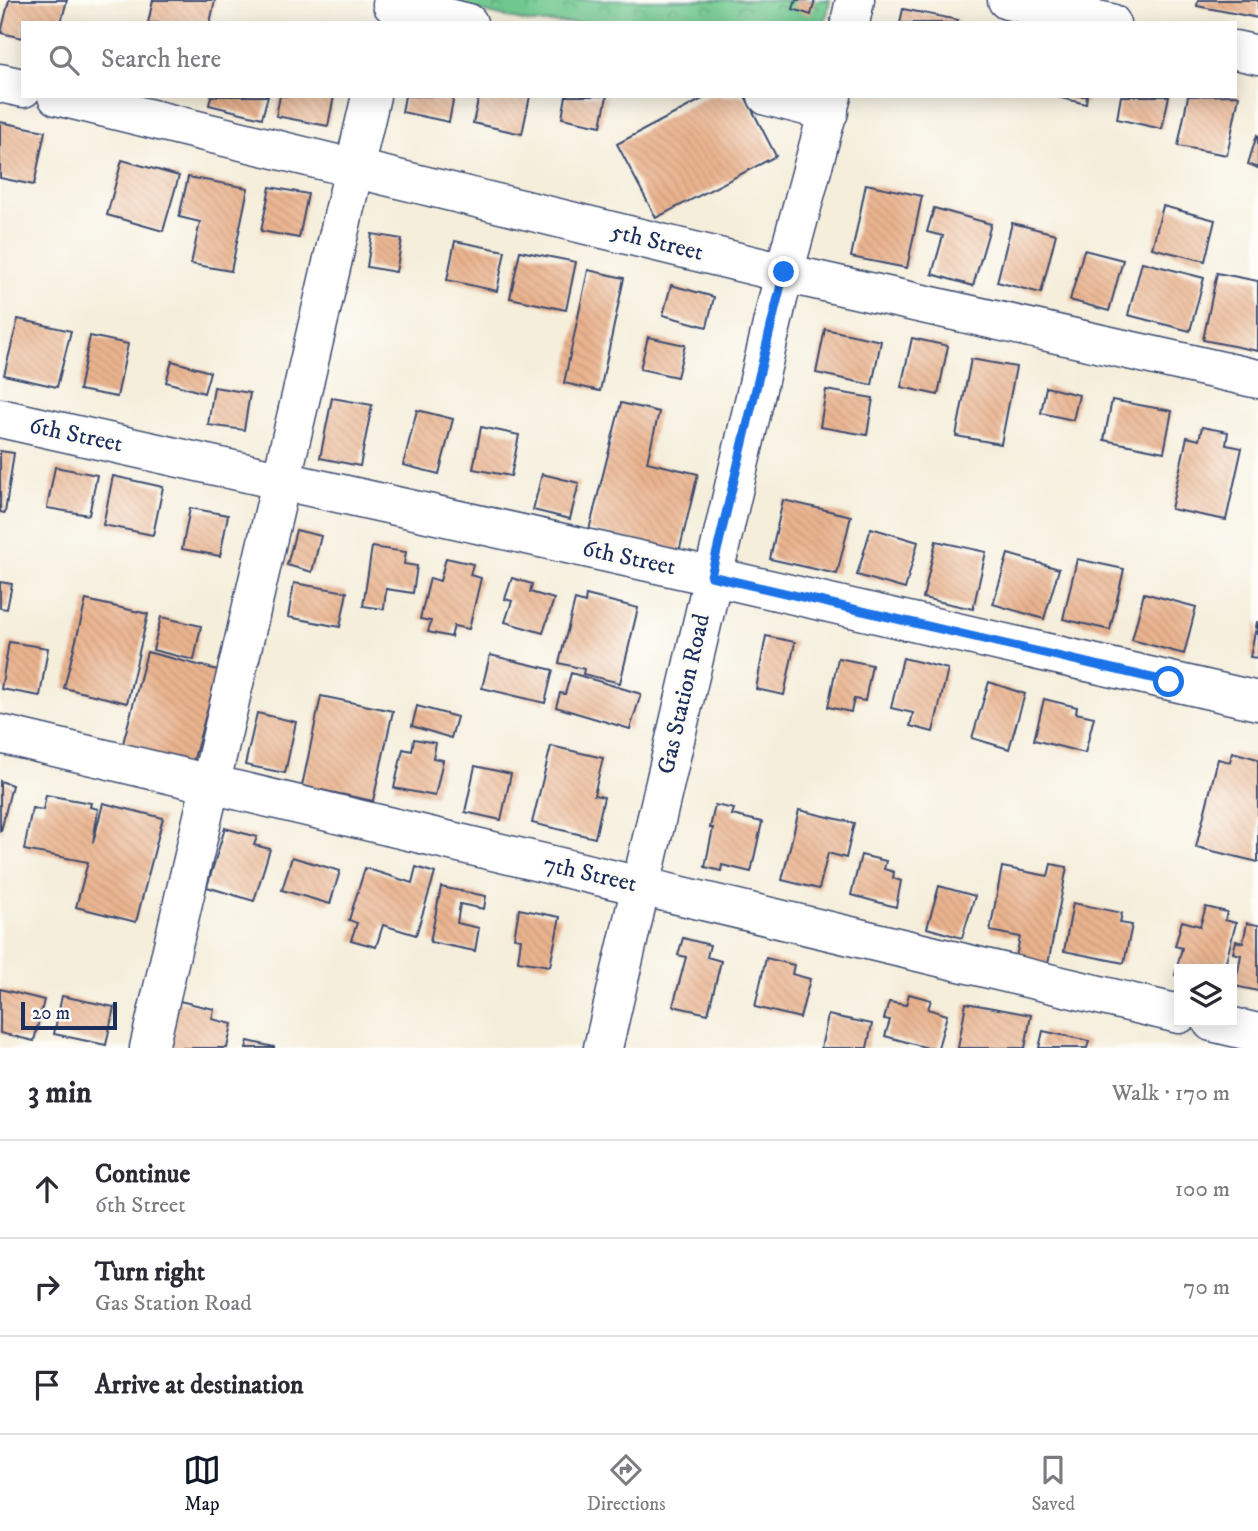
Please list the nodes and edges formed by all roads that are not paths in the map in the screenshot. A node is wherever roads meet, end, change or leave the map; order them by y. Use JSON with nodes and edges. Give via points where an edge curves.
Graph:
{"nodes":[{"id":1,"x":855,"y":0,"type":"edge"},
{"id":2,"x":1007,"y":0,"type":"edge"},
{"id":3,"x":391,"y":9,"type":"edge"},
{"id":4,"x":457,"y":21,"type":"edge"},
{"id":5,"x":850,"y":21,"type":"edge"},
{"id":6,"x":1102,"y":21,"type":"edge"},
{"id":7,"x":1237,"y":50,"type":"edge"},
{"id":8,"x":1258,"y":55,"type":"edge"},
{"id":9,"x":0,"y":82,"type":"edge"},
{"id":10,"x":21,"y":87,"type":"edge"},
{"id":11,"x":65,"y":98,"type":"edge"},
{"id":12,"x":371,"y":98,"type":"edge"},
{"id":13,"x":783,"y":98,"type":"edge"},
{"id":14,"x":831,"y":104,"type":"edge"},
{"id":15,"x":354,"y":168,"type":"junction"},
{"id":16,"x":784,"y":272,"type":"junction"},
{"id":17,"x":1258,"y":379,"type":"edge"},
{"id":18,"x":0,"y":418,"type":"edge"},
{"id":19,"x":281,"y":481,"type":"junction"},
{"id":20,"x":711,"y":576,"type":"junction"},
{"id":21,"x":1258,"y":701,"type":"edge"},
{"id":22,"x":0,"y":734,"type":"edge"},
{"id":23,"x":211,"y":784,"type":"junction"},
{"id":24,"x":639,"y":886,"type":"junction"},
{"id":25,"x":1174,"y":1013,"type":"edge"},
{"id":26,"x":1233,"y":1027,"type":"edge"},
{"id":27,"x":1258,"y":1033,"type":"edge"},
{"id":28,"x":149,"y":1048,"type":"edge"},
{"id":29,"x":603,"y":1048,"type":"edge"}],
"edges":[{"from":1,"to":5,"type":"street"},
{"from":2,"to":6,"type":"street"},
{"from":3,"to":4,"type":"street"},
{"from":7,"to":8,"type":"street"},
{"from":9,"to":10,"type":"street"},
{"from":11,"to":15,"type":"street","name":"5th Street"},
{"from":12,"to":15,"type":"street"},
{"from":13,"to":14,"type":"street"},
{"from":14,"to":16,"type":"street","name":"Gas Station Road"},
{"from":15,"to":16,"type":"street","name":"5th Street"},
{"from":15,"to":19,"type":"street"},
{"from":16,"to":17,"type":"street","name":"5th Street"},
{"from":16,"to":20,"type":"street","name":"Gas Station Road"},
{"from":18,"to":19,"type":"street","name":"6th Street"},
{"from":19,"to":20,"type":"street","name":"6th Street"},
{"from":19,"to":23,"type":"street"},
{"from":20,"to":21,"type":"street","name":"6th Street"},
{"from":20,"to":24,"type":"street","name":"Gas Station Road"},
{"from":22,"to":23,"type":"street","name":"7th Street"},
{"from":23,"to":24,"type":"street","name":"7th Street"},
{"from":23,"to":28,"type":"street"},
{"from":24,"to":25,"type":"street","name":"7th Street"},
{"from":24,"to":29,"type":"street","name":"Gas Station Road"},
{"from":26,"to":27,"type":"street"}]}
